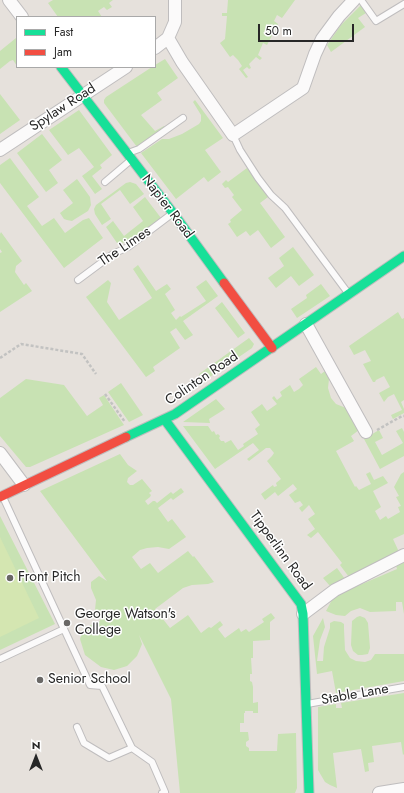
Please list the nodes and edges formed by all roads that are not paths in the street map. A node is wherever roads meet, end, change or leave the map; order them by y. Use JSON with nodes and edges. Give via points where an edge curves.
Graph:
{"nodes":[{"id":1,"x":9,"y":0,"type":"edge"},
{"id":2,"x":175,"y":0,"type":"edge"},
{"id":3,"x":354,"y":0,"type":"edge"},
{"id":4,"x":361,"y":0,"type":"edge"},
{"id":5,"x":404,"y":4,"type":"edge"},
{"id":6,"x":21,"y":16,"type":"edge"},
{"id":7,"x":168,"y":38,"type":"junction"},
{"id":8,"x":156,"y":47,"type":"edge"},
{"id":9,"x":62,"y":68,"type":"edge"},
{"id":10,"x":124,"y":68,"type":"edge"},
{"id":11,"x":82,"y":95,"type":"junction"},
{"id":12,"x":183,"y":118,"type":"dead end"},
{"id":13,"x":233,"y":135,"type":"junction"},
{"id":14,"x":0,"y":150,"type":"edge"},
{"id":15,"x":129,"y":157,"type":"junction"},
{"id":16,"x":105,"y":182,"type":"dead end"},
{"id":17,"x":173,"y":213,"type":"junction"},
{"id":18,"x":404,"y":256,"type":"edge"},
{"id":19,"x":78,"y":280,"type":"dead end"},
{"id":20,"x":349,"y":294,"type":"junction"},
{"id":21,"x":306,"y":324,"type":"junction"},
{"id":22,"x":272,"y":348,"type":"junction"},
{"id":23,"x":165,"y":420,"type":"junction"},
{"id":24,"x":366,"y":432,"type":"road end"},
{"id":25,"x":0,"y":453,"type":"edge"},
{"id":26,"x":24,"y":485,"type":"junction"},
{"id":27,"x":1,"y":496,"type":"edge"},
{"id":28,"x":404,"y":555,"type":"edge"},
{"id":29,"x":303,"y":614,"type":"junction"},
{"id":30,"x":64,"y":629,"type":"junction"},
{"id":31,"x":0,"y":658,"type":"edge"},
{"id":32,"x":404,"y":687,"type":"edge"},
{"id":33,"x":307,"y":704,"type":"junction"},
{"id":34,"x":77,"y":727,"type":"dead end"},
{"id":35,"x":132,"y":748,"type":"junction"},
{"id":36,"x":404,"y":789,"type":"edge"},
{"id":37,"x":162,"y":793,"type":"edge"},
{"id":38,"x":309,"y":793,"type":"edge"},
{"id":39,"x":380,"y":793,"type":"edge"}],
"edges":[{"from":1,"to":6,"type":"street"},
{"from":2,"to":7,"type":"street","via":[[175,22]]},
{"from":3,"to":13,"type":"street","via":[[338,16],[322,39],[303,88]]},
{"from":4,"to":5,"type":"lane","via":[[376,21]]},
{"from":7,"to":8,"type":"street"},
{"from":7,"to":13,"type":"street"},
{"from":9,"to":11,"type":"street","name":"Napier Road"},
{"from":10,"to":11,"type":"street","name":"Spylaw Road"},
{"from":11,"to":14,"type":"street","name":"Spylaw Road"},
{"from":11,"to":15,"type":"street","name":"Napier Road"},
{"from":12,"to":15,"type":"lane"},
{"from":13,"to":20,"type":"lane","via":[[258,178],[285,208]]},
{"from":15,"to":16,"type":"lane"},
{"from":15,"to":17,"type":"street","name":"Napier Road"},
{"from":17,"to":19,"type":"lane","name":"The Limes"},
{"from":17,"to":22,"type":"street","name":"Napier Road"},
{"from":18,"to":20,"type":"street","name":"Colinton Road"},
{"from":20,"to":21,"type":"street","name":"Colinton Road"},
{"from":21,"to":22,"type":"street","name":"Colinton Road"},
{"from":21,"to":24,"type":"street"},
{"from":22,"to":23,"type":"street","name":"Colinton Road"},
{"from":23,"to":26,"type":"street","name":"Colinton Road"},
{"from":23,"to":29,"type":"street","name":"Tipperlinn Road","via":[[299,600]]},
{"from":25,"to":26,"type":"street"},
{"from":26,"to":27,"type":"street","name":"Colinton Road"},
{"from":27,"to":30,"type":"lane"},
{"from":28,"to":29,"type":"street","via":[[335,590]]},
{"from":29,"to":33,"type":"street","name":"Tipperlinn Road"},
{"from":30,"to":31,"type":"lane"},
{"from":30,"to":35,"type":"lane","via":[[90,685],[102,686]]},
{"from":32,"to":33,"type":"lane","name":"Stable Lane"},
{"from":33,"to":38,"type":"street","name":"Tipperlinn Road"},
{"from":34,"to":35,"type":"lane","via":[[84,743],[109,758]]},
{"from":35,"to":37,"type":"lane","via":[[152,762],[165,792]]},
{"from":36,"to":39,"type":"street"}]}
